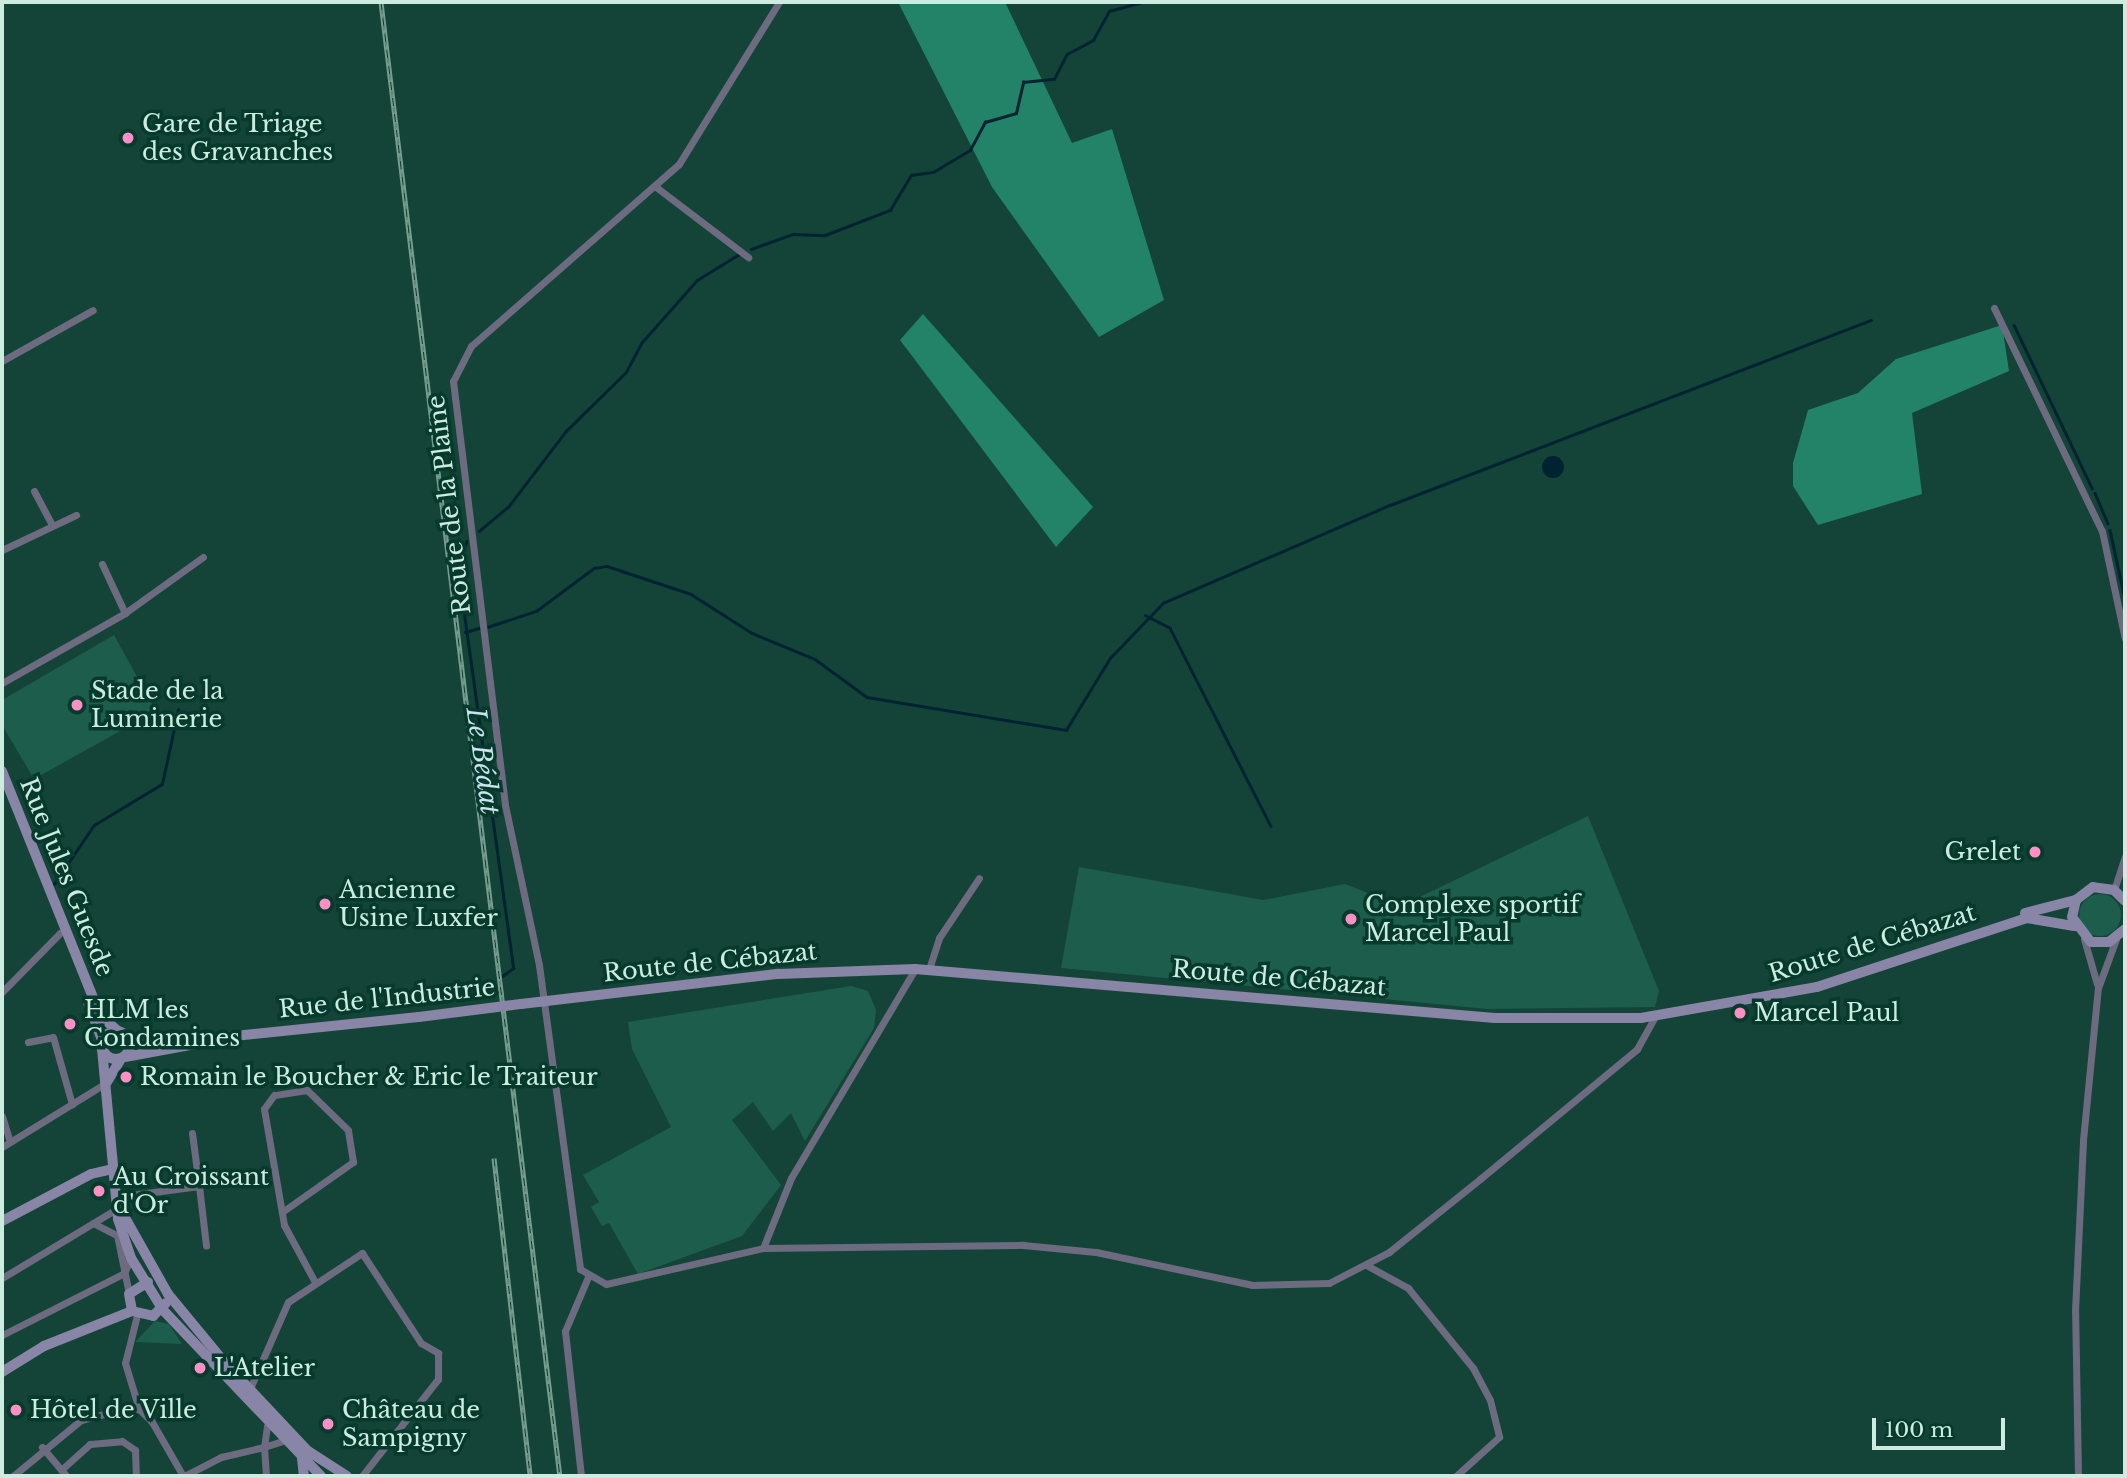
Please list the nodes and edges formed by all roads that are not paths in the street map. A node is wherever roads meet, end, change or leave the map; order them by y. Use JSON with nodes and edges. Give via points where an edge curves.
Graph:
{"nodes":[{"id":1,"x":779,"y":2,"type":"edge"},
{"id":2,"x":656,"y":187,"type":"junction"},
{"id":3,"x":748,"y":257,"type":"dead end"},
{"id":4,"x":1994,"y":308,"type":"dead end"},
{"id":5,"x":93,"y":310,"type":"dead end"},
{"id":6,"x":2,"y":361,"type":"edge"},
{"id":7,"x":34,"y":492,"type":"dead end"},
{"id":8,"x":76,"y":515,"type":"dead end"},
{"id":9,"x":52,"y":525,"type":"junction"},
{"id":10,"x":2,"y":550,"type":"edge"},
{"id":11,"x":203,"y":557,"type":"dead end"},
{"id":12,"x":102,"y":564,"type":"dead end"},
{"id":13,"x":125,"y":613,"type":"junction"},
{"id":14,"x":2125,"y":639,"type":"edge"},
{"id":15,"x":2,"y":683,"type":"edge"},
{"id":16,"x":2,"y":771,"type":"edge"},
{"id":17,"x":2,"y":792,"type":"edge"},
{"id":18,"x":2125,"y":857,"type":"edge"},
{"id":19,"x":2124,"y":874,"type":"edge"},
{"id":20,"x":979,"y":878,"type":"dead end"},
{"id":21,"x":2114,"y":890,"type":"junction"},
{"id":22,"x":2076,"y":900,"type":"junction"},
{"id":23,"x":2125,"y":901,"type":"edge"},
{"id":24,"x":2000,"y":925,"type":"junction"},
{"id":25,"x":2074,"y":926,"type":"junction"},
{"id":26,"x":2125,"y":929,"type":"edge"},
{"id":27,"x":60,"y":933,"type":"junction"},
{"id":28,"x":2083,"y":937,"type":"junction"},
{"id":29,"x":2117,"y":938,"type":"junction"},
{"id":30,"x":915,"y":969,"type":"junction"},
{"id":31,"x":929,"y":970,"type":"junction"},
{"id":32,"x":2098,"y":988,"type":"junction"},
{"id":33,"x":2,"y":992,"type":"edge"},
{"id":34,"x":544,"y":1001,"type":"junction"},
{"id":35,"x":1655,"y":1017,"type":"junction"},
{"id":36,"x":118,"y":1031,"type":"junction"},
{"id":37,"x":234,"y":1036,"type":"junction"},
{"id":38,"x":129,"y":1040,"type":"junction"},
{"id":39,"x":29,"y":1042,"type":"dead end"},
{"id":40,"x":102,"y":1045,"type":"junction"},
{"id":41,"x":123,"y":1058,"type":"junction"},
{"id":42,"x":107,"y":1082,"type":"junction"},
{"id":43,"x":72,"y":1104,"type":"junction"},
{"id":44,"x":2,"y":1116,"type":"edge"},
{"id":45,"x":192,"y":1133,"type":"dead end"},
{"id":46,"x":10,"y":1142,"type":"junction"},
{"id":47,"x":2,"y":1147,"type":"edge"},
{"id":48,"x":113,"y":1169,"type":"junction"},
{"id":49,"x":199,"y":1186,"type":"junction"},
{"id":50,"x":118,"y":1202,"type":"junction"},
{"id":51,"x":282,"y":1212,"type":"junction"},
{"id":52,"x":2,"y":1221,"type":"edge"},
{"id":53,"x":93,"y":1223,"type":"junction"},
{"id":54,"x":206,"y":1247,"type":"dead end"},
{"id":55,"x":763,"y":1248,"type":"junction"},
{"id":56,"x":131,"y":1258,"type":"junction"},
{"id":57,"x":1367,"y":1266,"type":"junction"},
{"id":58,"x":124,"y":1273,"type":"junction"},
{"id":59,"x":588,"y":1277,"type":"junction"},
{"id":60,"x":2,"y":1278,"type":"edge"},
{"id":61,"x":159,"y":1281,"type":"junction"},
{"id":62,"x":144,"y":1282,"type":"junction"},
{"id":63,"x":315,"y":1283,"type":"junction"},
{"id":64,"x":129,"y":1294,"type":"junction"},
{"id":65,"x":167,"y":1294,"type":"junction"},
{"id":66,"x":163,"y":1310,"type":"junction"},
{"id":67,"x":134,"y":1313,"type":"junction"},
{"id":68,"x":2,"y":1335,"type":"edge"},
{"id":69,"x":2,"y":1372,"type":"edge"},
{"id":70,"x":248,"y":1395,"type":"junction"},
{"id":71,"x":139,"y":1409,"type":"junction"},
{"id":72,"x":267,"y":1426,"type":"junction"},
{"id":73,"x":282,"y":1441,"type":"junction"},
{"id":74,"x":42,"y":1447,"type":"junction"},
{"id":75,"x":264,"y":1447,"type":"junction"},
{"id":76,"x":297,"y":1449,"type":"junction"},
{"id":77,"x":329,"y":1465,"type":"junction"},
{"id":78,"x":64,"y":1473,"type":"edge"},
{"id":79,"x":312,"y":1475,"type":"edge"},
{"id":80,"x":13,"y":1476,"type":"edge"},
{"id":81,"x":136,"y":1476,"type":"edge"},
{"id":82,"x":184,"y":1476,"type":"edge"},
{"id":83,"x":267,"y":1476,"type":"edge"},
{"id":84,"x":346,"y":1476,"type":"edge"},
{"id":85,"x":362,"y":1476,"type":"edge"},
{"id":86,"x":581,"y":1476,"type":"edge"},
{"id":87,"x":1456,"y":1476,"type":"edge"},
{"id":88,"x":2078,"y":1476,"type":"edge"}],
"edges":[{"from":1,"to":2,"type":"street","name":"Route de la Plaine","via":[[698,139]]},
{"from":2,"to":3,"type":"street"},
{"from":2,"to":34,"type":"street","name":"Route de la Plaine","via":[[471,346],[453,381],[505,805]]},
{"from":4,"to":14,"type":"street","via":[[2102,531]]},
{"from":5,"to":6,"type":"street"},
{"from":7,"to":9,"type":"street"},
{"from":8,"to":9,"type":"street"},
{"from":9,"to":10,"type":"street"},
{"from":11,"to":13,"type":"street"},
{"from":12,"to":13,"type":"street"},
{"from":13,"to":15,"type":"street"},
{"from":16,"to":36,"type":"main road","name":"Rue Jules Guesde","via":[[100,1015]]},
{"from":17,"to":27,"type":"main road","name":"Rue Jules Guesde"},
{"from":18,"to":19,"type":"street"},
{"from":19,"to":21,"type":"street"},
{"from":20,"to":31,"type":"street","via":[[939,938]]},
{"from":21,"to":22,"type":"main road","name":"Route de Cébazat","via":[[2093,887]]},
{"from":21,"to":23,"type":"main road"},
{"from":22,"to":24,"type":"main road","name":"Route de Cébazat"},
{"from":22,"to":25,"type":"main road"},
{"from":24,"to":25,"type":"main road","name":"Route de Cébazat","via":[[2052,918]]},
{"from":24,"to":35,"type":"main road","name":"Route de Cébazat","via":[[1817,987]]},
{"from":25,"to":28,"type":"main road"},
{"from":26,"to":29,"type":"main road"},
{"from":27,"to":33,"type":"street"},
{"from":27,"to":40,"type":"main road","name":"Rue Jules Guesde"},
{"from":28,"to":29,"type":"main road","via":[[2100,943]]},
{"from":28,"to":32,"type":"street","via":[[2094,958]]},
{"from":29,"to":32,"type":"street"},
{"from":30,"to":31,"type":"main road","name":"Route de Cébazat"},
{"from":30,"to":34,"type":"main road","name":"Route de Cébazat","via":[[778,974]]},
{"from":30,"to":55,"type":"street","via":[[791,1178]]},
{"from":31,"to":35,"type":"main road","name":"Route de Cébazat","via":[[1495,1018]]},
{"from":32,"to":88,"type":"street","via":[[2076,1274]]},
{"from":34,"to":37,"type":"main road","name":"Rue de l'Industrie","bridge":true},
{"from":34,"to":59,"type":"street","name":"Route de la Plaine","via":[[575,1255]]},
{"from":35,"to":57,"type":"street","via":[[1637,1049]]},
{"from":36,"to":38,"type":"main road","name":"Rue Jules Guesde"},
{"from":36,"to":40,"type":"main road"},
{"from":37,"to":38,"type":"main road","name":"Rue de l'Industrie","via":[[148,1045]]},
{"from":37,"to":41,"type":"main road","name":"Rue de l'Industrie"},
{"from":38,"to":41,"type":"main road"},
{"from":39,"to":43,"type":"street","via":[[53,1037]]},
{"from":40,"to":41,"type":"main road"},
{"from":40,"to":42,"type":"main road","name":"Rue Jules Guesde"},
{"from":41,"to":42,"type":"main road"},
{"from":42,"to":43,"type":"street"},
{"from":42,"to":48,"type":"main road","name":"Rue Jules Guesde"},
{"from":43,"to":46,"type":"street"},
{"from":44,"to":46,"type":"street"},
{"from":45,"to":49,"type":"street"},
{"from":46,"to":47,"type":"street"},
{"from":48,"to":50,"type":"main road","name":"Rue Jules Guesde"},
{"from":48,"to":52,"type":"main road","via":[[91,1174]]},
{"from":49,"to":50,"type":"street"},
{"from":49,"to":54,"type":"street"},
{"from":50,"to":53,"type":"street"},
{"from":50,"to":56,"type":"main road","name":"Rue Jules Guesde"},
{"from":50,"to":61,"type":"main road"},
{"from":51,"to":51,"type":"street","via":[[265,1102],[307,1090],[348,1130],[353,1162]]},
{"from":51,"to":63,"type":"street"},
{"from":53,"to":58,"type":"street","via":[[117,1235]]},
{"from":53,"to":60,"type":"street"},
{"from":55,"to":57,"type":"street","via":[[1054,1247],[1281,1287],[1329,1283]]},
{"from":55,"to":59,"type":"street","via":[[626,1281],[606,1284]]},
{"from":56,"to":58,"type":"street"},
{"from":56,"to":62,"type":"main road","name":"Rue Jules Guesde"},
{"from":57,"to":87,"type":"street","via":[[1408,1288],[1474,1368],[1490,1400],[1499,1437]]},
{"from":58,"to":64,"type":"street"},
{"from":58,"to":68,"type":"street"},
{"from":59,"to":86,"type":"street","via":[[565,1331]]},
{"from":61,"to":62,"type":"main road"},
{"from":61,"to":65,"type":"main road"},
{"from":62,"to":64,"type":"main road"},
{"from":62,"to":66,"type":"main road","name":"Rue Jules Guesde"},
{"from":63,"to":70,"type":"street","via":[[275,1321]]},
{"from":63,"to":85,"type":"street","via":[[362,1253],[421,1343],[438,1353],[438,1379]]},
{"from":64,"to":67,"type":"main road"},
{"from":65,"to":66,"type":"main road"},
{"from":65,"to":70,"type":"main road"},
{"from":66,"to":67,"type":"main road"},
{"from":66,"to":70,"type":"main road","name":"Rue Jules Guesde"},
{"from":67,"to":69,"type":"main road","via":[[44,1346]]},
{"from":67,"to":71,"type":"street","via":[[125,1363]]},
{"from":70,"to":72,"type":"main road"},
{"from":70,"to":76,"type":"main road"},
{"from":71,"to":74,"type":"street","via":[[81,1420]]},
{"from":71,"to":82,"type":"street"},
{"from":72,"to":73,"type":"main road"},
{"from":72,"to":75,"type":"street"},
{"from":73,"to":75,"type":"street"},
{"from":73,"to":76,"type":"main road"},
{"from":74,"to":78,"type":"street"},
{"from":74,"to":80,"type":"street"},
{"from":75,"to":82,"type":"street","via":[[221,1457]]},
{"from":75,"to":83,"type":"street"},
{"from":76,"to":77,"type":"main road"},
{"from":76,"to":79,"type":"main road"},
{"from":77,"to":79,"type":"main road"},
{"from":77,"to":84,"type":"main road"},
{"from":78,"to":81,"type":"street","via":[[90,1444],[122,1441],[135,1450]]}]}
